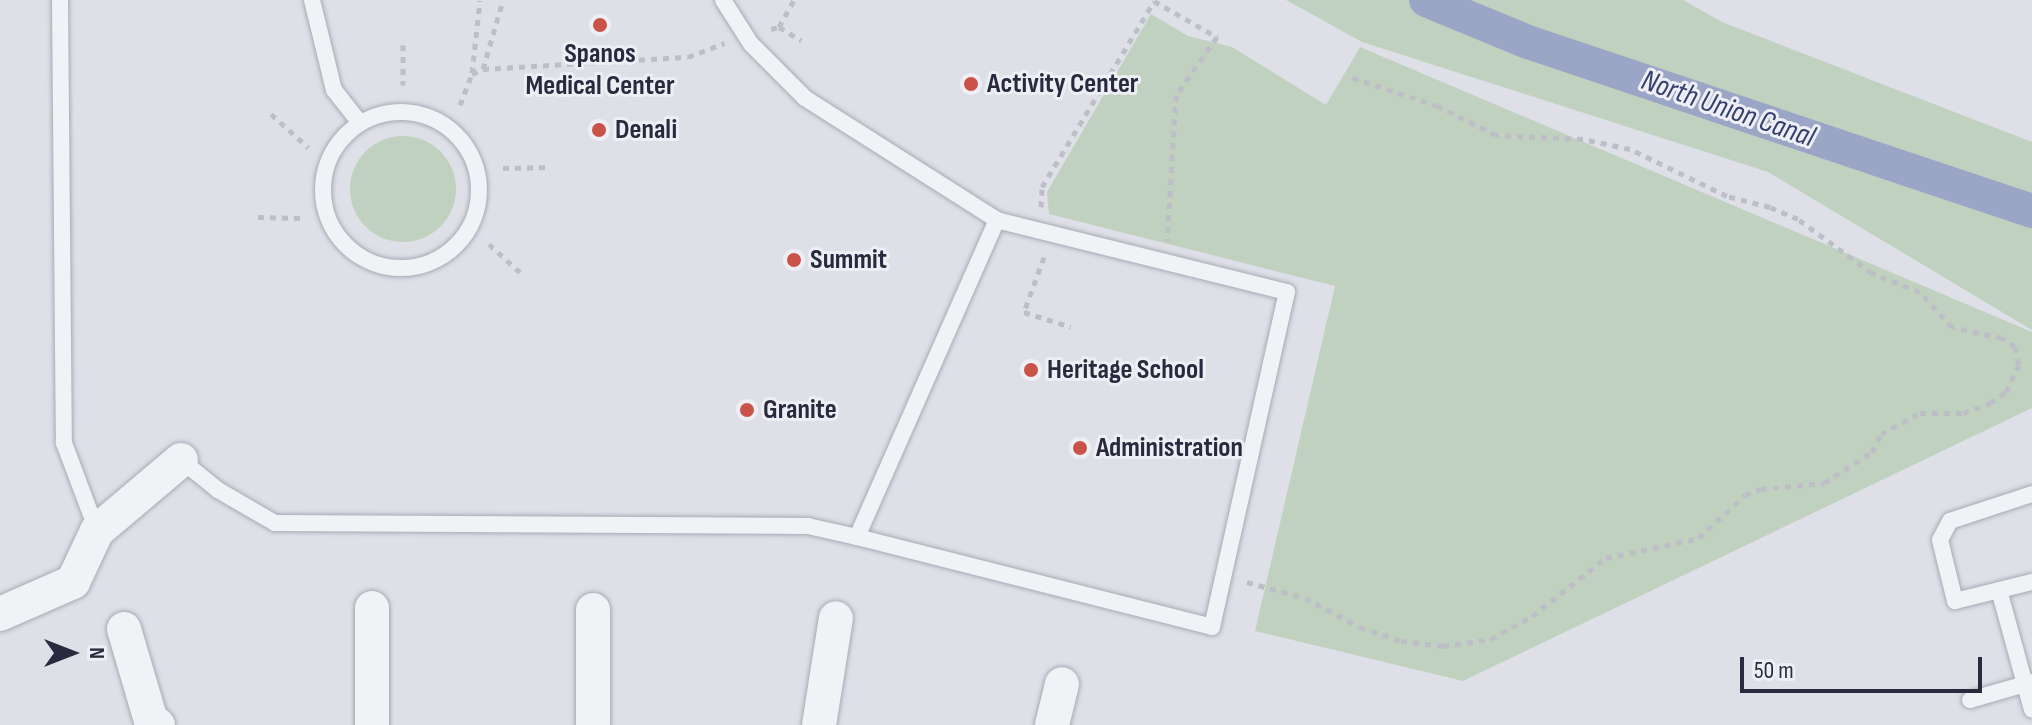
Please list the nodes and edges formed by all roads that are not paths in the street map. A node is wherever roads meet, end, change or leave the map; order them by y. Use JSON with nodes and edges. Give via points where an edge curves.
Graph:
{"nodes":[{"id":1,"x":60,"y":0,"type":"edge"},
{"id":2,"x":312,"y":0,"type":"edge"},
{"id":3,"x":723,"y":0,"type":"edge"},
{"id":4,"x":360,"y":123,"type":"junction"},
{"id":5,"x":997,"y":220,"type":"junction"},
{"id":6,"x":181,"y":460,"type":"joint"},
{"id":7,"x":2032,"y":494,"type":"edge"},
{"id":8,"x":97,"y":531,"type":"junction"},
{"id":9,"x":857,"y":537,"type":"junction"},
{"id":10,"x":2032,"y":582,"type":"edge"},
{"id":11,"x":1999,"y":590,"type":"junction"},
{"id":12,"x":372,"y":608,"type":"dead end"},
{"id":13,"x":593,"y":610,"type":"dead end"},
{"id":14,"x":0,"y":614,"type":"edge"},
{"id":15,"x":836,"y":618,"type":"dead end"},
{"id":16,"x":124,"y":629,"type":"dead end"},
{"id":17,"x":2028,"y":683,"type":"edge"},
{"id":18,"x":1062,"y":684,"type":"dead end"},
{"id":19,"x":1970,"y":700,"type":"dead end"},
{"id":20,"x":2032,"y":710,"type":"edge"},
{"id":21,"x":158,"y":725,"type":"edge"},
{"id":22,"x":372,"y":725,"type":"edge"},
{"id":23,"x":593,"y":725,"type":"edge"},
{"id":24,"x":819,"y":725,"type":"edge"},
{"id":25,"x":1052,"y":725,"type":"edge"}],
"edges":[{"from":1,"to":8,"type":"lane","via":[[64,443]]},
{"from":2,"to":4,"type":"lane","via":[[334,90]]},
{"from":3,"to":5,"type":"lane","via":[[747,37],[805,98]]},
{"from":4,"to":4,"type":"lane","via":[[343,137],[323,176],[323,199],[334,230],[356,256],[376,265],[409,268],[441,258],[458,244],[478,204],[479,182],[462,141],[446,126],[403,111]]},
{"from":5,"to":9,"type":"lane"},
{"from":5,"to":9,"type":"lane","via":[[1287,292],[1212,627]]},
{"from":6,"to":8,"type":"street"},
{"from":6,"to":9,"type":"lane","via":[[218,490],[275,523],[808,526]]},
{"from":7,"to":11,"type":"lane","via":[[1950,521],[1940,540],[1955,601]]},
{"from":8,"to":14,"type":"street","via":[[73,582]]},
{"from":10,"to":11,"type":"lane"},
{"from":11,"to":17,"type":"lane"},
{"from":12,"to":22,"type":"street"},
{"from":13,"to":23,"type":"street"},
{"from":15,"to":24,"type":"street"},
{"from":16,"to":21,"type":"street","via":[[151,721]]},
{"from":17,"to":19,"type":"lane"},
{"from":17,"to":20,"type":"lane"},
{"from":18,"to":25,"type":"street"}]}
